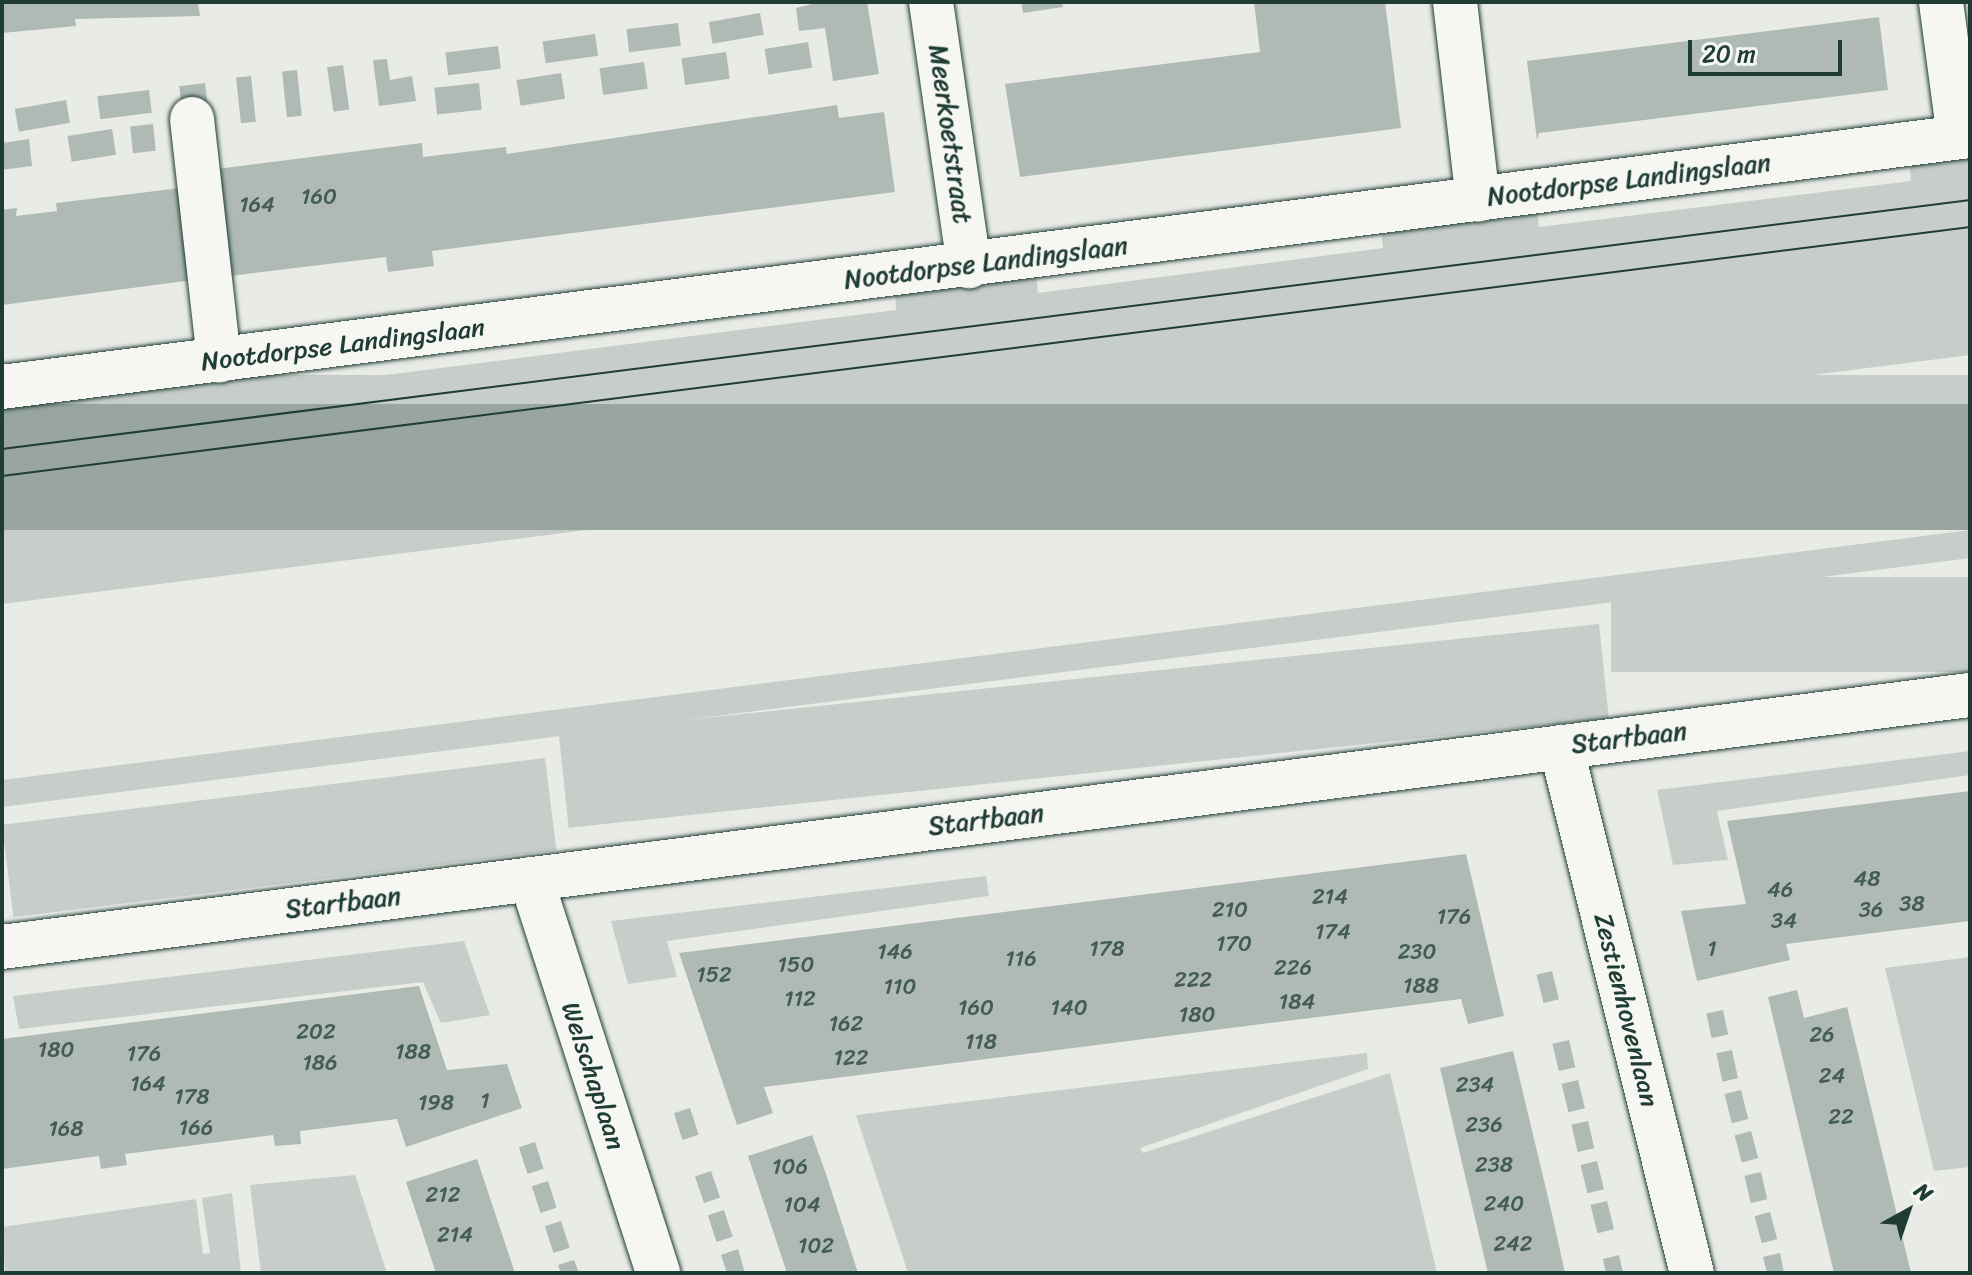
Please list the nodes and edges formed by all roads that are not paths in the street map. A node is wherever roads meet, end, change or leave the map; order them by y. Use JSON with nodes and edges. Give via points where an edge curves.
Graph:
{"nodes":[{"id":1,"x":931,"y":2,"type":"edge"},
{"id":2,"x":1455,"y":2,"type":"edge"},
{"id":3,"x":1941,"y":2,"type":"edge"},
{"id":4,"x":192,"y":119,"type":"dead end"},
{"id":5,"x":1964,"y":137,"type":"edge"},
{"id":6,"x":1478,"y":200,"type":"junction"},
{"id":7,"x":969,"y":266,"type":"junction"},
{"id":8,"x":219,"y":360,"type":"junction"},
{"id":9,"x":2,"y":387,"type":"edge"},
{"id":10,"x":1970,"y":695,"type":"edge"},
{"id":11,"x":1561,"y":747,"type":"junction"},
{"id":12,"x":531,"y":879,"type":"junction"},
{"id":13,"x":2,"y":947,"type":"edge"},
{"id":14,"x":658,"y":1273,"type":"edge"},
{"id":15,"x":1692,"y":1273,"type":"edge"}],
"edges":[{"from":1,"to":7,"type":"street","name":"Meerkoetstraat"},
{"from":2,"to":6,"type":"street"},
{"from":3,"to":5,"type":"street"},
{"from":4,"to":8,"type":"street"},
{"from":5,"to":6,"type":"street","name":"Nootdorpse Landingslaan"},
{"from":6,"to":7,"type":"street","name":"Nootdorpse Landingslaan"},
{"from":7,"to":8,"type":"street","name":"Nootdorpse Landingslaan"},
{"from":8,"to":9,"type":"street","name":"Nootdorpse Landingslaan"},
{"from":10,"to":11,"type":"street","name":"Startbaan"},
{"from":11,"to":12,"type":"street","name":"Startbaan"},
{"from":11,"to":15,"type":"street","name":"Zestienhovenlaan"},
{"from":12,"to":13,"type":"street","name":"Startbaan"},
{"from":12,"to":14,"type":"street","name":"Welschaplaan"}]}
